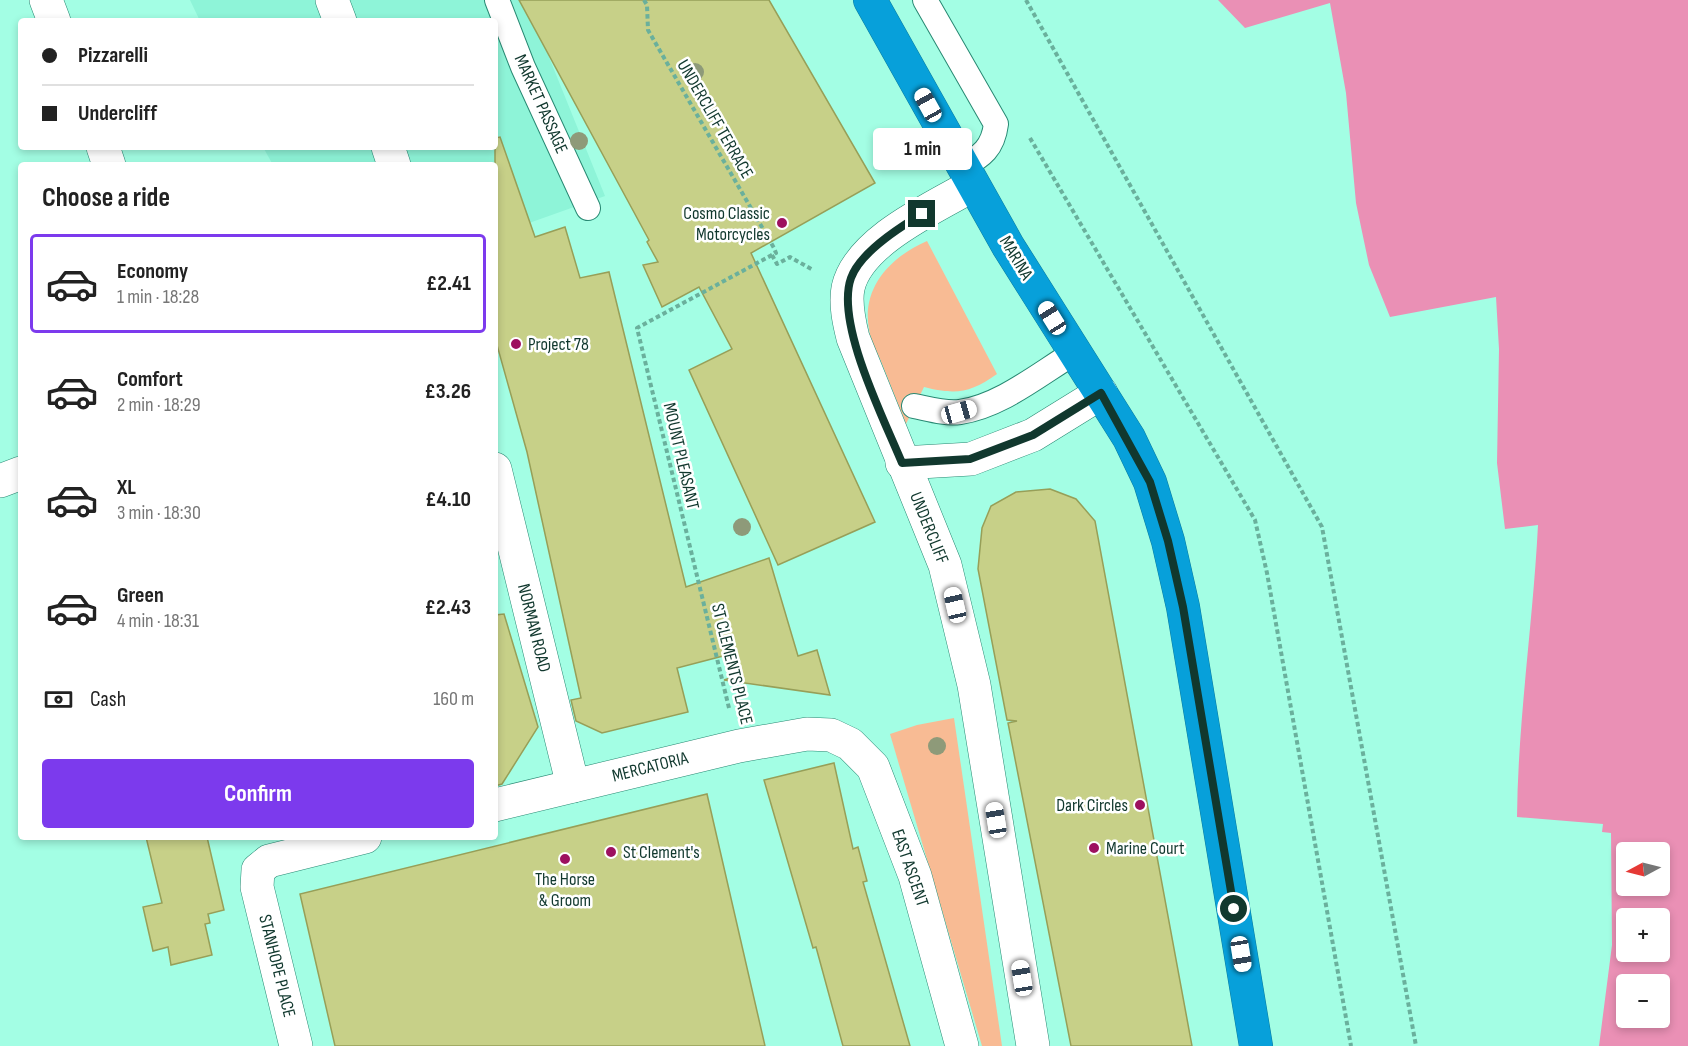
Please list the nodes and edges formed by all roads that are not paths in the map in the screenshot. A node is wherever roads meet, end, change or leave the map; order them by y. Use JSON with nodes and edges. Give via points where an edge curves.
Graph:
{"nodes":[{"id":1,"x":46,"y":0,"type":"edge"},
{"id":2,"x":332,"y":0,"type":"edge"},
{"id":3,"x":497,"y":0,"type":"edge"},
{"id":4,"x":870,"y":0,"type":"edge"},
{"id":5,"x":925,"y":0,"type":"edge"},
{"id":6,"x":53,"y":18,"type":"edge"},
{"id":7,"x":339,"y":18,"type":"edge"},
{"id":8,"x":968,"y":176,"type":"junction"},
{"id":9,"x":588,"y":208,"type":"dead end"},
{"id":10,"x":1074,"y":353,"type":"junction"},
{"id":11,"x":1101,"y":393,"type":"junction"},
{"id":12,"x":914,"y":406,"type":"dead end"},
{"id":13,"x":902,"y":463,"type":"junction"},
{"id":14,"x":18,"y":474,"type":"edge"},
{"id":15,"x":0,"y":481,"type":"edge"},
{"id":16,"x":498,"y":481,"type":"edge"},
{"id":17,"x":807,"y":734,"type":"joint"},
{"id":18,"x":573,"y":786,"type":"junction"},
{"id":19,"x":498,"y":804,"type":"edge"},
{"id":20,"x":353,"y":840,"type":"edge"},
{"id":21,"x":296,"y":1046,"type":"edge"},
{"id":22,"x":962,"y":1046,"type":"edge"},
{"id":23,"x":1033,"y":1046,"type":"edge"},
{"id":24,"x":1256,"y":1046,"type":"edge"}],
"edges":[{"from":1,"to":6,"type":"street"},
{"from":2,"to":7,"type":"street"},
{"from":3,"to":9,"type":"lane","name":"MARKET PASSAGE","via":[[523,67]]},
{"from":4,"to":8,"type":"highway","name":"MARINA"},
{"from":5,"to":8,"type":"lane","via":[[996,124],[994,140]]},
{"from":8,"to":10,"type":"highway","name":"MARINA"},
{"from":8,"to":13,"type":"street","name":"UNDERCLIFF","via":[[870,252],[852,276],[848,290],[853,338]]},
{"from":10,"to":11,"type":"highway","name":"MARINA"},
{"from":10,"to":12,"type":"lane","via":[[989,404],[959,412]]},
{"from":11,"to":13,"type":"street","via":[[1033,435],[970,459]]},
{"from":11,"to":24,"type":"highway","name":"MARINA","via":[[1150,482],[1168,541],[1185,619]]},
{"from":13,"to":23,"type":"street","name":"UNDERCLIFF","via":[[945,565],[974,685]]},
{"from":14,"to":15,"type":"street"},
{"from":16,"to":18,"type":"street","name":"NORMAN ROAD"},
{"from":17,"to":18,"type":"street","name":"MERCATORIA","via":[[739,746]]},
{"from":17,"to":22,"type":"street","name":"EAST ASCENT","via":[[831,735],[850,744],[873,767],[915,876]]},
{"from":18,"to":19,"type":"street","name":"MERCATORIA"},
{"from":20,"to":21,"type":"street","name":"STANHOPE PLACE","via":[[269,861],[258,870],[257,887]]}]}
